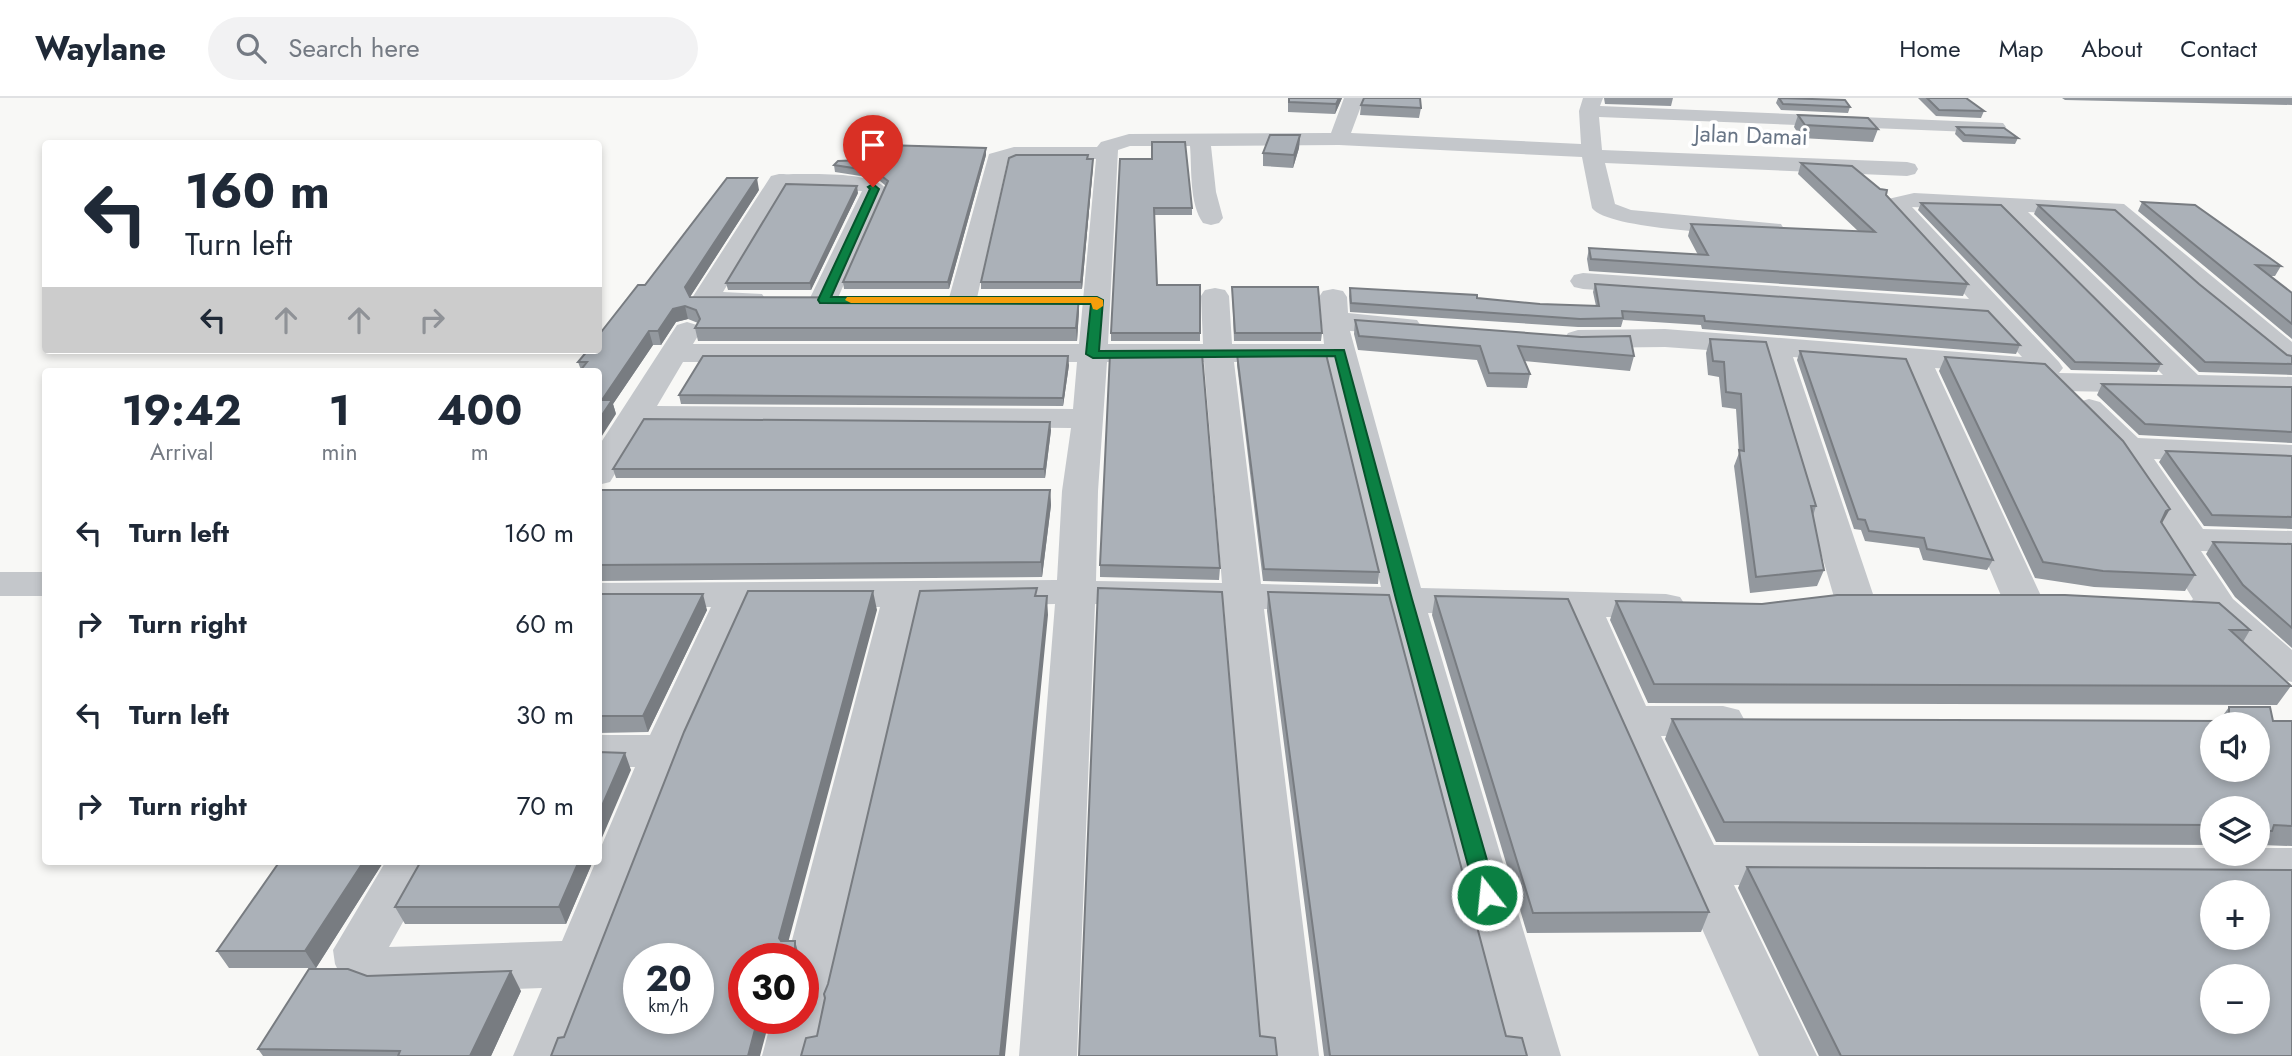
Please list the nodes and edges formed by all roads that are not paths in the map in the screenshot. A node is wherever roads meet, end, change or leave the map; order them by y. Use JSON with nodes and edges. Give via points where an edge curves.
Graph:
{"nodes":[{"id":1,"x":1354,"y":98,"type":"edge"},
{"id":2,"x":1591,"y":105,"type":"edge"},
{"id":3,"x":1996,"y":127,"type":"edge"},
{"id":4,"x":1200,"y":138,"type":"junction"},
{"id":5,"x":1339,"y":139,"type":"junction"},
{"id":6,"x":1106,"y":153,"type":"junction"},
{"id":7,"x":1591,"y":153,"type":"junction"},
{"id":8,"x":1907,"y":169,"type":"dead end"},
{"id":9,"x":2007,"y":205,"type":"junction"},
{"id":10,"x":1211,"y":218,"type":"dead end"},
{"id":11,"x":1772,"y":229,"type":"edge"},
{"id":12,"x":1583,"y":281,"type":"dead end"},
{"id":13,"x":1215,"y":296,"type":"dead end"},
{"id":14,"x":963,"y":298,"type":"junction"},
{"id":15,"x":935,"y":299,"type":"edge"},
{"id":16,"x":990,"y":299,"type":"edge"},
{"id":17,"x":704,"y":300,"type":"junction"},
{"id":18,"x":771,"y":300,"type":"edge"},
{"id":19,"x":797,"y":300,"type":"edge"},
{"id":20,"x":824,"y":300,"type":"junction"},
{"id":21,"x":851,"y":300,"type":"edge"},
{"id":22,"x":1993,"y":309,"type":"junction"},
{"id":23,"x":1336,"y":323,"type":"junction"},
{"id":24,"x":1429,"y":328,"type":"edge"},
{"id":25,"x":1550,"y":337,"type":"edge"},
{"id":26,"x":1774,"y":346,"type":"junction"},
{"id":27,"x":674,"y":353,"type":"junction"},
{"id":28,"x":1218,"y":353,"type":"junction"},
{"id":29,"x":1093,"y":354,"type":"junction"},
{"id":30,"x":2292,"y":357,"type":"edge"},
{"id":31,"x":1916,"y":359,"type":"junction"},
{"id":32,"x":2054,"y":375,"type":"junction"},
{"id":33,"x":2189,"y":383,"type":"junction"},
{"id":34,"x":2292,"y":386,"type":"edge"},
{"id":35,"x":635,"y":415,"type":"junction"},
{"id":36,"x":1088,"y":419,"type":"junction"},
{"id":37,"x":2129,"y":448,"type":"junction"},
{"id":38,"x":2254,"y":454,"type":"junction"},
{"id":39,"x":2292,"y":454,"type":"edge"},
{"id":40,"x":2292,"y":481,"type":"edge"},
{"id":41,"x":608,"y":487,"type":"edge"},
{"id":42,"x":2172,"y":536,"type":"edge"},
{"id":43,"x":2292,"y":542,"type":"edge"},
{"id":44,"x":0,"y":584,"type":"edge"},
{"id":45,"x":42,"y":584,"type":"edge"},
{"id":46,"x":1076,"y":592,"type":"junction"},
{"id":47,"x":737,"y":594,"type":"junction"},
{"id":48,"x":602,"y":595,"type":"edge"},
{"id":49,"x":903,"y":595,"type":"junction"},
{"id":50,"x":1245,"y":595,"type":"junction"},
{"id":51,"x":1892,"y":597,"type":"edge"},
{"id":52,"x":1983,"y":598,"type":"edge"},
{"id":53,"x":2022,"y":598,"type":"junction"},
{"id":54,"x":1404,"y":599,"type":"junction"},
{"id":55,"x":2062,"y":600,"type":"edge"},
{"id":56,"x":1580,"y":604,"type":"junction"},
{"id":57,"x":2167,"y":606,"type":"edge"},
{"id":58,"x":1701,"y":607,"type":"edge"},
{"id":59,"x":2219,"y":608,"type":"junction"},
{"id":60,"x":2290,"y":670,"type":"edge"},
{"id":61,"x":1631,"y":721,"type":"junction"},
{"id":62,"x":1769,"y":722,"type":"edge"},
{"id":63,"x":602,"y":751,"type":"edge"},
{"id":64,"x":665,"y":751,"type":"junction"},
{"id":65,"x":1698,"y":864,"type":"junction"},
{"id":66,"x":410,"y":865,"type":"edge"},
{"id":67,"x":2292,"y":868,"type":"edge"},
{"id":68,"x":818,"y":943,"type":"edge"},
{"id":69,"x":580,"y":963,"type":"junction"},
{"id":70,"x":796,"y":1034,"type":"edge"},
{"id":71,"x":541,"y":1056,"type":"edge"},
{"id":72,"x":790,"y":1056,"type":"edge"},
{"id":73,"x":1048,"y":1056,"type":"edge"},
{"id":74,"x":1290,"y":1056,"type":"edge"},
{"id":75,"x":1532,"y":1056,"type":"edge"},
{"id":76,"x":1788,"y":1056,"type":"edge"}],
"edges":[{"from":1,"to":5,"type":"street"},
{"from":2,"to":3,"type":"street"},
{"from":2,"to":7,"type":"street"},
{"from":4,"to":5,"type":"street","name":"Jalan Damai"},
{"from":4,"to":6,"type":"street","name":"Jalan Damai","via":[[1122,141],[1108,146]]},
{"from":4,"to":10,"type":"street"},
{"from":5,"to":7,"type":"street","name":"Jalan Damai"},
{"from":6,"to":14,"type":"street","via":[[1014,153],[996,159]]},
{"from":6,"to":29,"type":"street","via":[[1084,300]]},
{"from":7,"to":8,"type":"street","name":"Jalan Damai"},
{"from":7,"to":11,"type":"street","via":[[1604,208],[1613,213]]},
{"from":9,"to":22,"type":"street","via":[[1914,200],[1896,204]]},
{"from":9,"to":30,"type":"street","via":[[2120,211]]},
{"from":9,"to":33,"type":"street"},
{"from":12,"to":22,"type":"street"},
{"from":13,"to":28,"type":"street"},
{"from":14,"to":15,"type":"street"},
{"from":14,"to":16,"type":"street"},
{"from":17,"to":18,"type":"street"},
{"from":17,"to":20,"type":"street","via":[[779,181],[873,187]]},
{"from":17,"to":27,"type":"street"},
{"from":19,"to":20,"type":"street"},
{"from":20,"to":21,"type":"street"},
{"from":22,"to":32,"type":"street"},
{"from":23,"to":24,"type":"street"},
{"from":23,"to":28,"type":"street"},
{"from":23,"to":54,"type":"street"},
{"from":25,"to":26,"type":"street","via":[[1665,338]]},
{"from":26,"to":31,"type":"street"},
{"from":26,"to":51,"type":"street","via":[[1835,599]]},
{"from":27,"to":29,"type":"street"},
{"from":27,"to":35,"type":"street"},
{"from":28,"to":29,"type":"street"},
{"from":28,"to":50,"type":"street"},
{"from":29,"to":36,"type":"street"},
{"from":31,"to":32,"type":"street"},
{"from":31,"to":53,"type":"street"},
{"from":32,"to":33,"type":"street"},
{"from":32,"to":37,"type":"street"},
{"from":33,"to":34,"type":"street"},
{"from":35,"to":36,"type":"street"},
{"from":35,"to":41,"type":"street"},
{"from":36,"to":46,"type":"street","via":[[1067,491]]},
{"from":37,"to":38,"type":"street"},
{"from":37,"to":43,"type":"street","via":[[2192,540]]},
{"from":38,"to":39,"type":"street"},
{"from":38,"to":40,"type":"street"},
{"from":42,"to":59,"type":"street"},
{"from":44,"to":45,"type":"street"},
{"from":46,"to":49,"type":"street"},
{"from":46,"to":50,"type":"street"},
{"from":46,"to":73,"type":"street"},
{"from":47,"to":48,"type":"street"},
{"from":47,"to":49,"type":"street"},
{"from":47,"to":64,"type":"street"},
{"from":49,"to":68,"type":"street"},
{"from":50,"to":54,"type":"street"},
{"from":50,"to":74,"type":"street"},
{"from":52,"to":53,"type":"street"},
{"from":53,"to":55,"type":"street"},
{"from":54,"to":56,"type":"street"},
{"from":54,"to":75,"type":"street"},
{"from":56,"to":58,"type":"street"},
{"from":56,"to":61,"type":"street"},
{"from":57,"to":59,"type":"street"},
{"from":59,"to":60,"type":"street"},
{"from":61,"to":62,"type":"street"},
{"from":61,"to":65,"type":"street"},
{"from":63,"to":64,"type":"street"},
{"from":64,"to":69,"type":"street"},
{"from":65,"to":67,"type":"street"},
{"from":65,"to":76,"type":"street"},
{"from":66,"to":69,"type":"street","via":[[360,950],[362,964],[379,971]]},
{"from":69,"to":71,"type":"street"},
{"from":70,"to":72,"type":"street"}]}
